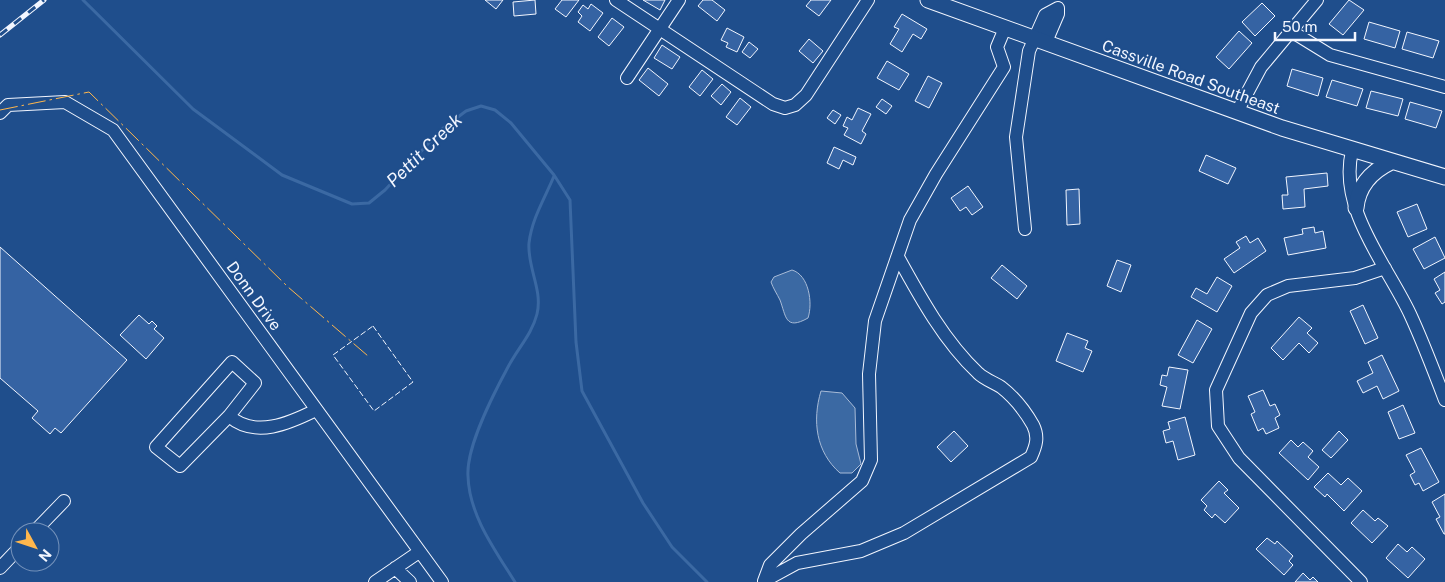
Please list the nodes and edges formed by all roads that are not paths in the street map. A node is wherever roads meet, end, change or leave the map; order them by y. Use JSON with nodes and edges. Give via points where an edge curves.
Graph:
{"nodes":[{"id":1,"x":616,"y":0,"type":"edge"},
{"id":2,"x":680,"y":0,"type":"edge"},
{"id":3,"x":868,"y":0,"type":"edge"},
{"id":4,"x":928,"y":0,"type":"edge"},
{"id":5,"x":1317,"y":0,"type":"edge"},
{"id":6,"x":947,"y":3,"type":"edge"},
{"id":7,"x":1061,"y":3,"type":"edge"},
{"id":8,"x":1005,"y":28,"type":"junction"},
{"id":9,"x":660,"y":29,"type":"junction"},
{"id":10,"x":1292,"y":30,"type":"junction"},
{"id":11,"x":1040,"y":40,"type":"junction"},
{"id":12,"x":628,"y":78,"type":"dead end"},
{"id":13,"x":1445,"y":87,"type":"edge"},
{"id":14,"x":1236,"y":112,"type":"junction"},
{"id":15,"x":0,"y":113,"type":"edge"},
{"id":16,"x":1352,"y":151,"type":"junction"},
{"id":17,"x":1391,"y":162,"type":"junction"},
{"id":18,"x":1445,"y":177,"type":"edge"},
{"id":19,"x":1356,"y":208,"type":"junction"},
{"id":20,"x":1025,"y":229,"type":"dead end"},
{"id":21,"x":898,"y":257,"type":"junction"},
{"id":22,"x":1385,"y":268,"type":"junction"},
{"id":23,"x":1445,"y":400,"type":"edge"},
{"id":24,"x":316,"y":410,"type":"junction"},
{"id":25,"x":229,"y":416,"type":"junction"},
{"id":26,"x":64,"y":501,"type":"dead end"},
{"id":27,"x":44,"y":522,"type":"edge"},
{"id":28,"x":419,"y":552,"type":"junction"},
{"id":29,"x":395,"y":568,"type":"junction"},
{"id":30,"x":375,"y":582,"type":"edge"},
{"id":31,"x":410,"y":582,"type":"edge"},
{"id":32,"x":442,"y":582,"type":"edge"},
{"id":33,"x":1360,"y":582,"type":"edge"}],
"edges":[{"from":1,"to":9,"type":"street"},
{"from":2,"to":9,"type":"street"},
{"from":3,"to":9,"type":"street","via":[[806,95],[795,105],[784,108],[744,86]]},
{"from":4,"to":6,"type":"main road","name":"Cassville Road Southeast"},
{"from":5,"to":10,"type":"street"},
{"from":6,"to":8,"type":"main road","name":"Cassville Road Southeast"},
{"from":7,"to":11,"type":"street","via":[[1044,15]]},
{"from":8,"to":11,"type":"main road","name":"Cassville Road Southeast"},
{"from":8,"to":21,"type":"street","via":[[997,47],[1004,67],[931,182],[910,220]]},
{"from":9,"to":12,"type":"street"},
{"from":10,"to":13,"type":"street","via":[[1330,55]]},
{"from":10,"to":14,"type":"street","via":[[1261,67]]},
{"from":11,"to":14,"type":"main road","name":"Cassville Road Southeast"},
{"from":11,"to":20,"type":"street","via":[[1029,51],[1016,137]]},
{"from":14,"to":16,"type":"main road","name":"Cassville Road Southeast"},
{"from":15,"to":24,"type":"street","name":"Donn Drive","via":[[8,105],[65,102],[113,130]]},
{"from":16,"to":17,"type":"main road","name":"Cassville Road Southeast"},
{"from":16,"to":19,"type":"street","via":[[1350,169]]},
{"from":17,"to":18,"type":"main road","name":"Cassville Road Southeast"},
{"from":17,"to":19,"type":"main road","via":[[1368,179]]},
{"from":19,"to":22,"type":"street"},
{"from":21,"to":21,"type":"street","via":[[920,297],[956,349],[979,375],[1001,388],[1022,408],[1034,427],[1037,443],[1031,457],[904,532],[861,551],[797,563],[764,582],[770,565],[862,481],[871,460],[869,374],[875,321]]},
{"from":22,"to":23,"type":"street","via":[[1409,314]]},
{"from":22,"to":33,"type":"street","via":[[1355,278],[1288,286],[1266,295],[1250,313],[1216,390],[1218,426],[1239,458]]},
{"from":24,"to":25,"type":"street","via":[[286,425],[260,428],[236,422]]},
{"from":24,"to":28,"type":"street","name":"Donn Drive"},
{"from":25,"to":25,"type":"street","via":[[180,466],[156,446],[232,362],[255,383]]},
{"from":26,"to":27,"type":"street"},
{"from":28,"to":29,"type":"street"},
{"from":28,"to":32,"type":"street","name":"Donn Drive"},
{"from":29,"to":30,"type":"street"},
{"from":29,"to":31,"type":"street"}]}
